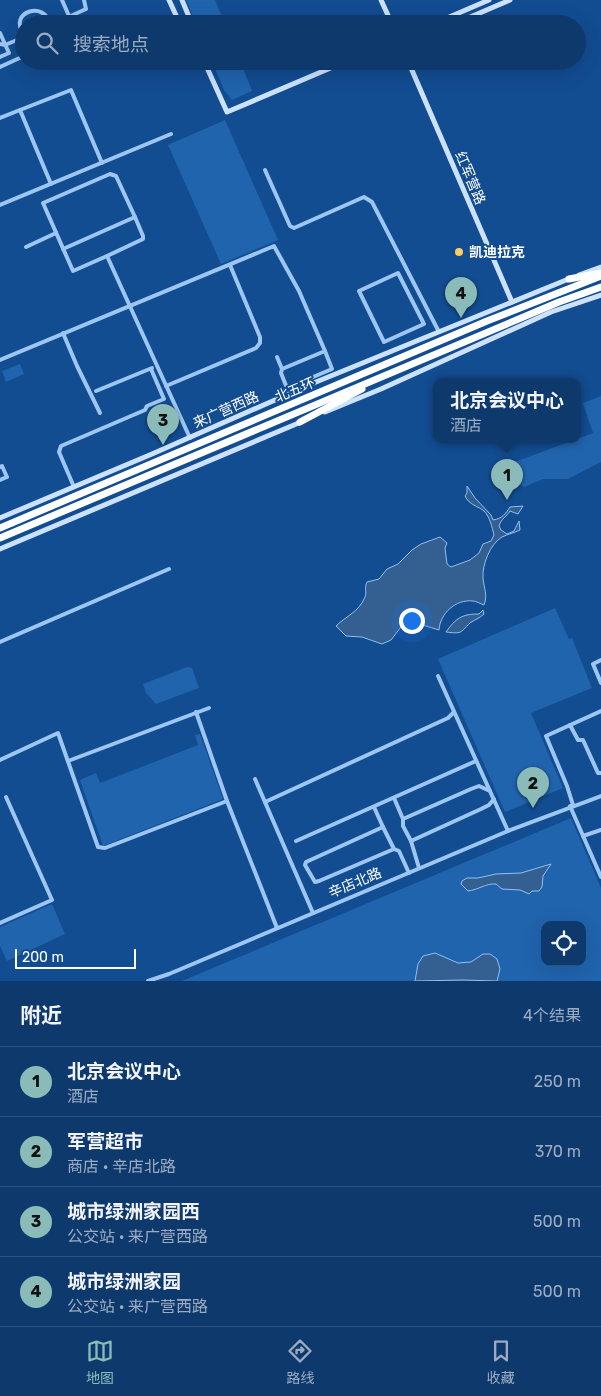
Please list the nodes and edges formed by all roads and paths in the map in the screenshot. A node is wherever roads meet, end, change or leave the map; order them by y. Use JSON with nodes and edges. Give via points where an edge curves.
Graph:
{"nodes":[{"id":1,"x":62,"y":0,"type":"edge"},
{"id":2,"x":84,"y":0,"type":"edge"},
{"id":3,"x":169,"y":0,"type":"edge"},
{"id":4,"x":182,"y":0,"type":"edge"},
{"id":5,"x":381,"y":0,"type":"edge"},
{"id":6,"x":489,"y":0,"type":"edge"},
{"id":7,"x":510,"y":0,"type":"edge"},
{"id":8,"x":23,"y":15,"type":"edge"},
{"id":9,"x":47,"y":15,"type":"edge"},
{"id":10,"x":69,"y":15,"type":"edge"},
{"id":11,"x":71,"y":15,"type":"edge"},
{"id":12,"x":176,"y":15,"type":"edge"},
{"id":13,"x":188,"y":15,"type":"edge"},
{"id":14,"x":388,"y":15,"type":"edge"},
{"id":15,"x":454,"y":15,"type":"edge"},
{"id":16,"x":475,"y":15,"type":"edge"},
{"id":17,"x":0,"y":33,"type":"edge"},
{"id":18,"x":15,"y":40,"type":"edge"},
{"id":19,"x":0,"y":44,"type":"edge"},
{"id":20,"x":5,"y":45,"type":"junction"},
{"id":21,"x":0,"y":57,"type":"edge"},
{"id":22,"x":15,"y":60,"type":"edge"},
{"id":23,"x":0,"y":67,"type":"edge"},
{"id":24,"x":208,"y":70,"type":"edge"},
{"id":25,"x":326,"y":70,"type":"edge"},
{"id":26,"x":412,"y":70,"type":"edge"},
{"id":27,"x":20,"y":110,"type":"junction"},
{"id":28,"x":0,"y":118,"type":"edge"},
{"id":29,"x":171,"y":134,"type":"dead end"},
{"id":30,"x":102,"y":163,"type":"junction"},
{"id":31,"x":265,"y":170,"type":"dead end"},
{"id":32,"x":51,"y":184,"type":"junction"},
{"id":33,"x":0,"y":205,"type":"edge"},
{"id":34,"x":135,"y":217,"type":"junction"},
{"id":35,"x":56,"y":233,"type":"junction"},
{"id":36,"x":26,"y":247,"type":"dead end"},
{"id":37,"x":63,"y":249,"type":"junction"},
{"id":38,"x":107,"y":256,"type":"junction"},
{"id":39,"x":230,"y":265,"type":"junction"},
{"id":40,"x":601,"y":267,"type":"edge"},
{"id":41,"x":601,"y":275,"type":"edge"},
{"id":42,"x":569,"y":279,"type":"junction"},
{"id":43,"x":601,"y":287,"type":"edge"},
{"id":44,"x":601,"y":295,"type":"edge"},
{"id":45,"x":512,"y":302,"type":"junction"},
{"id":46,"x":129,"y":306,"type":"junction"},
{"id":47,"x":439,"y":332,"type":"junction"},
{"id":48,"x":63,"y":333,"type":"junction"},
{"id":49,"x":403,"y":334,"type":"junction"},
{"id":50,"x":408,"y":344,"type":"junction"},
{"id":51,"x":325,"y":351,"type":"junction"},
{"id":52,"x":277,"y":357,"type":"dead end"},
{"id":53,"x":0,"y":360,"type":"edge"},
{"id":54,"x":157,"y":366,"type":"junction"},
{"id":55,"x":150,"y":369,"type":"junction"},
{"id":56,"x":282,"y":369,"type":"junction"},
{"id":57,"x":393,"y":372,"type":"junction"},
{"id":58,"x":308,"y":383,"type":"junction"},
{"id":59,"x":166,"y":386,"type":"junction"},
{"id":60,"x":96,"y":391,"type":"dead end"},
{"id":61,"x":170,"y":396,"type":"junction"},
{"id":62,"x":164,"y":399,"type":"junction"},
{"id":63,"x":100,"y":413,"type":"dead end"},
{"id":64,"x":300,"y":422,"type":"junction"},
{"id":65,"x":190,"y":438,"type":"junction"},
{"id":66,"x":0,"y":467,"type":"edge"},
{"id":67,"x":0,"y":480,"type":"edge"},
{"id":68,"x":74,"y":487,"type":"junction"},
{"id":69,"x":0,"y":518,"type":"edge"},
{"id":70,"x":0,"y":528,"type":"edge"},
{"id":71,"x":0,"y":538,"type":"edge"},
{"id":72,"x":0,"y":549,"type":"edge"},
{"id":73,"x":169,"y":569,"type":"dead end"},
{"id":74,"x":0,"y":642,"type":"edge"},
{"id":75,"x":601,"y":660,"type":"edge"},
{"id":76,"x":438,"y":676,"type":"dead end"},
{"id":77,"x":601,"y":683,"type":"edge"},
{"id":78,"x":209,"y":708,"type":"dead end"},
{"id":79,"x":601,"y":711,"type":"edge"},
{"id":80,"x":196,"y":712,"type":"junction"},
{"id":81,"x":454,"y":712,"type":"junction"},
{"id":82,"x":570,"y":725,"type":"junction"},
{"id":83,"x":0,"y":760,"type":"edge"},
{"id":84,"x":68,"y":761,"type":"junction"},
{"id":85,"x":476,"y":761,"type":"junction"},
{"id":86,"x":601,"y":773,"type":"edge"},
{"id":87,"x":255,"y":779,"type":"dead end"},
{"id":88,"x":490,"y":791,"type":"junction"},
{"id":89,"x":601,"y":796,"type":"edge"},
{"id":90,"x":6,"y":797,"type":"dead end"},
{"id":91,"x":394,"y":798,"type":"junction"},
{"id":92,"x":494,"y":799,"type":"junction"},
{"id":93,"x":227,"y":801,"type":"junction"},
{"id":94,"x":265,"y":802,"type":"junction"},
{"id":95,"x":571,"y":806,"type":"junction"},
{"id":96,"x":374,"y":807,"type":"junction"},
{"id":97,"x":403,"y":819,"type":"junction"},
{"id":98,"x":383,"y":827,"type":"junction"},
{"id":99,"x":601,"y":830,"type":"edge"},
{"id":100,"x":508,"y":831,"type":"junction"},
{"id":101,"x":584,"y":836,"type":"junction"},
{"id":102,"x":296,"y":841,"type":"dead end"},
{"id":103,"x":411,"y":841,"type":"junction"},
{"id":104,"x":394,"y":849,"type":"junction"},
{"id":105,"x":419,"y":868,"type":"junction"},
{"id":106,"x":409,"y":873,"type":"junction"},
{"id":107,"x":601,"y":877,"type":"edge"},
{"id":108,"x":313,"y":913,"type":"junction"},
{"id":109,"x":0,"y":923,"type":"edge"},
{"id":110,"x":277,"y":928,"type":"junction"},
{"id":111,"x":148,"y":981,"type":"edge"}],
"edges":[{"from":1,"to":10,"type":"street"},
{"from":2,"to":11,"type":"street","via":[[86,9]]},
{"from":3,"to":12,"type":"street"},
{"from":4,"to":13,"type":"street"},
{"from":5,"to":14,"type":"street"},
{"from":6,"to":15,"type":"street"},
{"from":7,"to":16,"type":"street"},
{"from":8,"to":9,"type":"street","via":[[29,10],[39,9]]},
{"from":17,"to":20,"type":"street"},
{"from":18,"to":20,"type":"street"},
{"from":19,"to":20,"type":"street"},
{"from":20,"to":21,"type":"street","via":[[9,53]]},
{"from":22,"to":23,"type":"street"},
{"from":24,"to":25,"type":"street","via":[[227,112]]},
{"from":26,"to":45,"type":"street","name":"红军营路"},
{"from":27,"to":28,"type":"street"},
{"from":27,"to":30,"type":"street","via":[[71,90]]},
{"from":27,"to":32,"type":"street"},
{"from":29,"to":30,"type":"street"},
{"from":30,"to":32,"type":"street"},
{"from":31,"to":47,"type":"street","via":[[290,226],[294,228],[364,197],[372,202]]},
{"from":32,"to":33,"type":"street"},
{"from":34,"to":35,"type":"street","via":[[116,176],[110,174],[43,203]]},
{"from":34,"to":37,"type":"street"},
{"from":34,"to":38,"type":"street","via":[[143,239]]},
{"from":35,"to":36,"type":"street"},
{"from":35,"to":37,"type":"street"},
{"from":37,"to":38,"type":"street","via":[[73,271]]},
{"from":38,"to":46,"type":"street"},
{"from":39,"to":46,"type":"street"},
{"from":39,"to":51,"type":"street","via":[[274,246],[299,291]]},
{"from":39,"to":59,"type":"street","via":[[260,343],[256,348]]},
{"from":40,"to":42,"type":"street","name":"来广营西路"},
{"from":41,"to":42,"type":"highway"},
{"from":41,"to":70,"type":"highway","name":"北五环"},
{"from":42,"to":45,"type":"street","name":"来广营西路"},
{"from":43,"to":57,"type":"highway","name":"北五环"},
{"from":44,"to":64,"type":"street","via":[[551,312]]},
{"from":45,"to":47,"type":"street","name":"来广营西路"},
{"from":46,"to":48,"type":"street"},
{"from":46,"to":54,"type":"street"},
{"from":47,"to":50,"type":"street","name":"来广营西路"},
{"from":48,"to":53,"type":"street"},
{"from":48,"to":63,"type":"street"},
{"from":49,"to":49,"type":"street","via":[[424,324],[398,273],[359,291],[384,342]]},
{"from":49,"to":50,"type":"street"},
{"from":50,"to":58,"type":"street","name":"来广营西路"},
{"from":51,"to":56,"type":"street"},
{"from":51,"to":58,"type":"street","via":[[332,369]]},
{"from":52,"to":56,"type":"street"},
{"from":54,"to":55,"type":"street"},
{"from":54,"to":59,"type":"street"},
{"from":55,"to":60,"type":"street"},
{"from":55,"to":62,"type":"street"},
{"from":56,"to":58,"type":"street","via":[[287,388]]},
{"from":57,"to":64,"type":"highway"},
{"from":57,"to":71,"type":"highway","name":"北五环"},
{"from":58,"to":65,"type":"street","name":"来广营西路"},
{"from":59,"to":61,"type":"street"},
{"from":61,"to":62,"type":"street"},
{"from":61,"to":65,"type":"street"},
{"from":62,"to":68,"type":"street","via":[[61,446],[59,452]]},
{"from":64,"to":72,"type":"street"},
{"from":65,"to":68,"type":"street","name":"来广营西路"},
{"from":66,"to":67,"type":"street","via":[[7,477]]},
{"from":68,"to":69,"type":"street","name":"来广营西路"},
{"from":73,"to":74,"type":"street"},
{"from":75,"to":77,"type":"street","via":[[594,664]]},
{"from":76,"to":81,"type":"street"},
{"from":78,"to":80,"type":"street"},
{"from":79,"to":82,"type":"street"},
{"from":80,"to":84,"type":"street"},
{"from":80,"to":93,"type":"street"},
{"from":81,"to":85,"type":"street"},
{"from":81,"to":94,"type":"street","via":[[448,718]]},
{"from":82,"to":86,"type":"street","via":[[578,740],[583,740],[598,774]]},
{"from":82,"to":95,"type":"street","via":[[546,736],[567,786]]},
{"from":83,"to":84,"type":"street","via":[[58,733]]},
{"from":84,"to":93,"type":"street","via":[[98,848]]},
{"from":85,"to":88,"type":"street"},
{"from":85,"to":91,"type":"street"},
{"from":87,"to":94,"type":"street"},
{"from":88,"to":92,"type":"street"},
{"from":88,"to":97,"type":"street","via":[[479,786]]},
{"from":89,"to":95,"type":"street","name":"辛店北路"},
{"from":90,"to":109,"type":"street","via":[[52,900]]},
{"from":91,"to":96,"type":"street"},
{"from":91,"to":97,"type":"street"},
{"from":92,"to":100,"type":"street"},
{"from":92,"to":103,"type":"street","via":[[489,805]]},
{"from":93,"to":110,"type":"street"},
{"from":94,"to":108,"type":"street"},
{"from":95,"to":100,"type":"street","name":"辛店北路"},
{"from":95,"to":101,"type":"street"},
{"from":96,"to":98,"type":"street"},
{"from":96,"to":102,"type":"street"},
{"from":97,"to":103,"type":"street"},
{"from":98,"to":104,"type":"street"},
{"from":98,"to":104,"type":"street","via":[[305,864],[314,882]]},
{"from":99,"to":101,"type":"street"},
{"from":100,"to":105,"type":"street","name":"辛店北路"},
{"from":101,"to":107,"type":"street"},
{"from":103,"to":105,"type":"street"},
{"from":104,"to":106,"type":"street","via":[[399,851]]},
{"from":105,"to":106,"type":"street","name":"辛店北路"},
{"from":106,"to":108,"type":"street","name":"辛店北路"},
{"from":108,"to":110,"type":"street","name":"辛店北路"},
{"from":110,"to":111,"type":"street","name":"辛店北路"}]}
